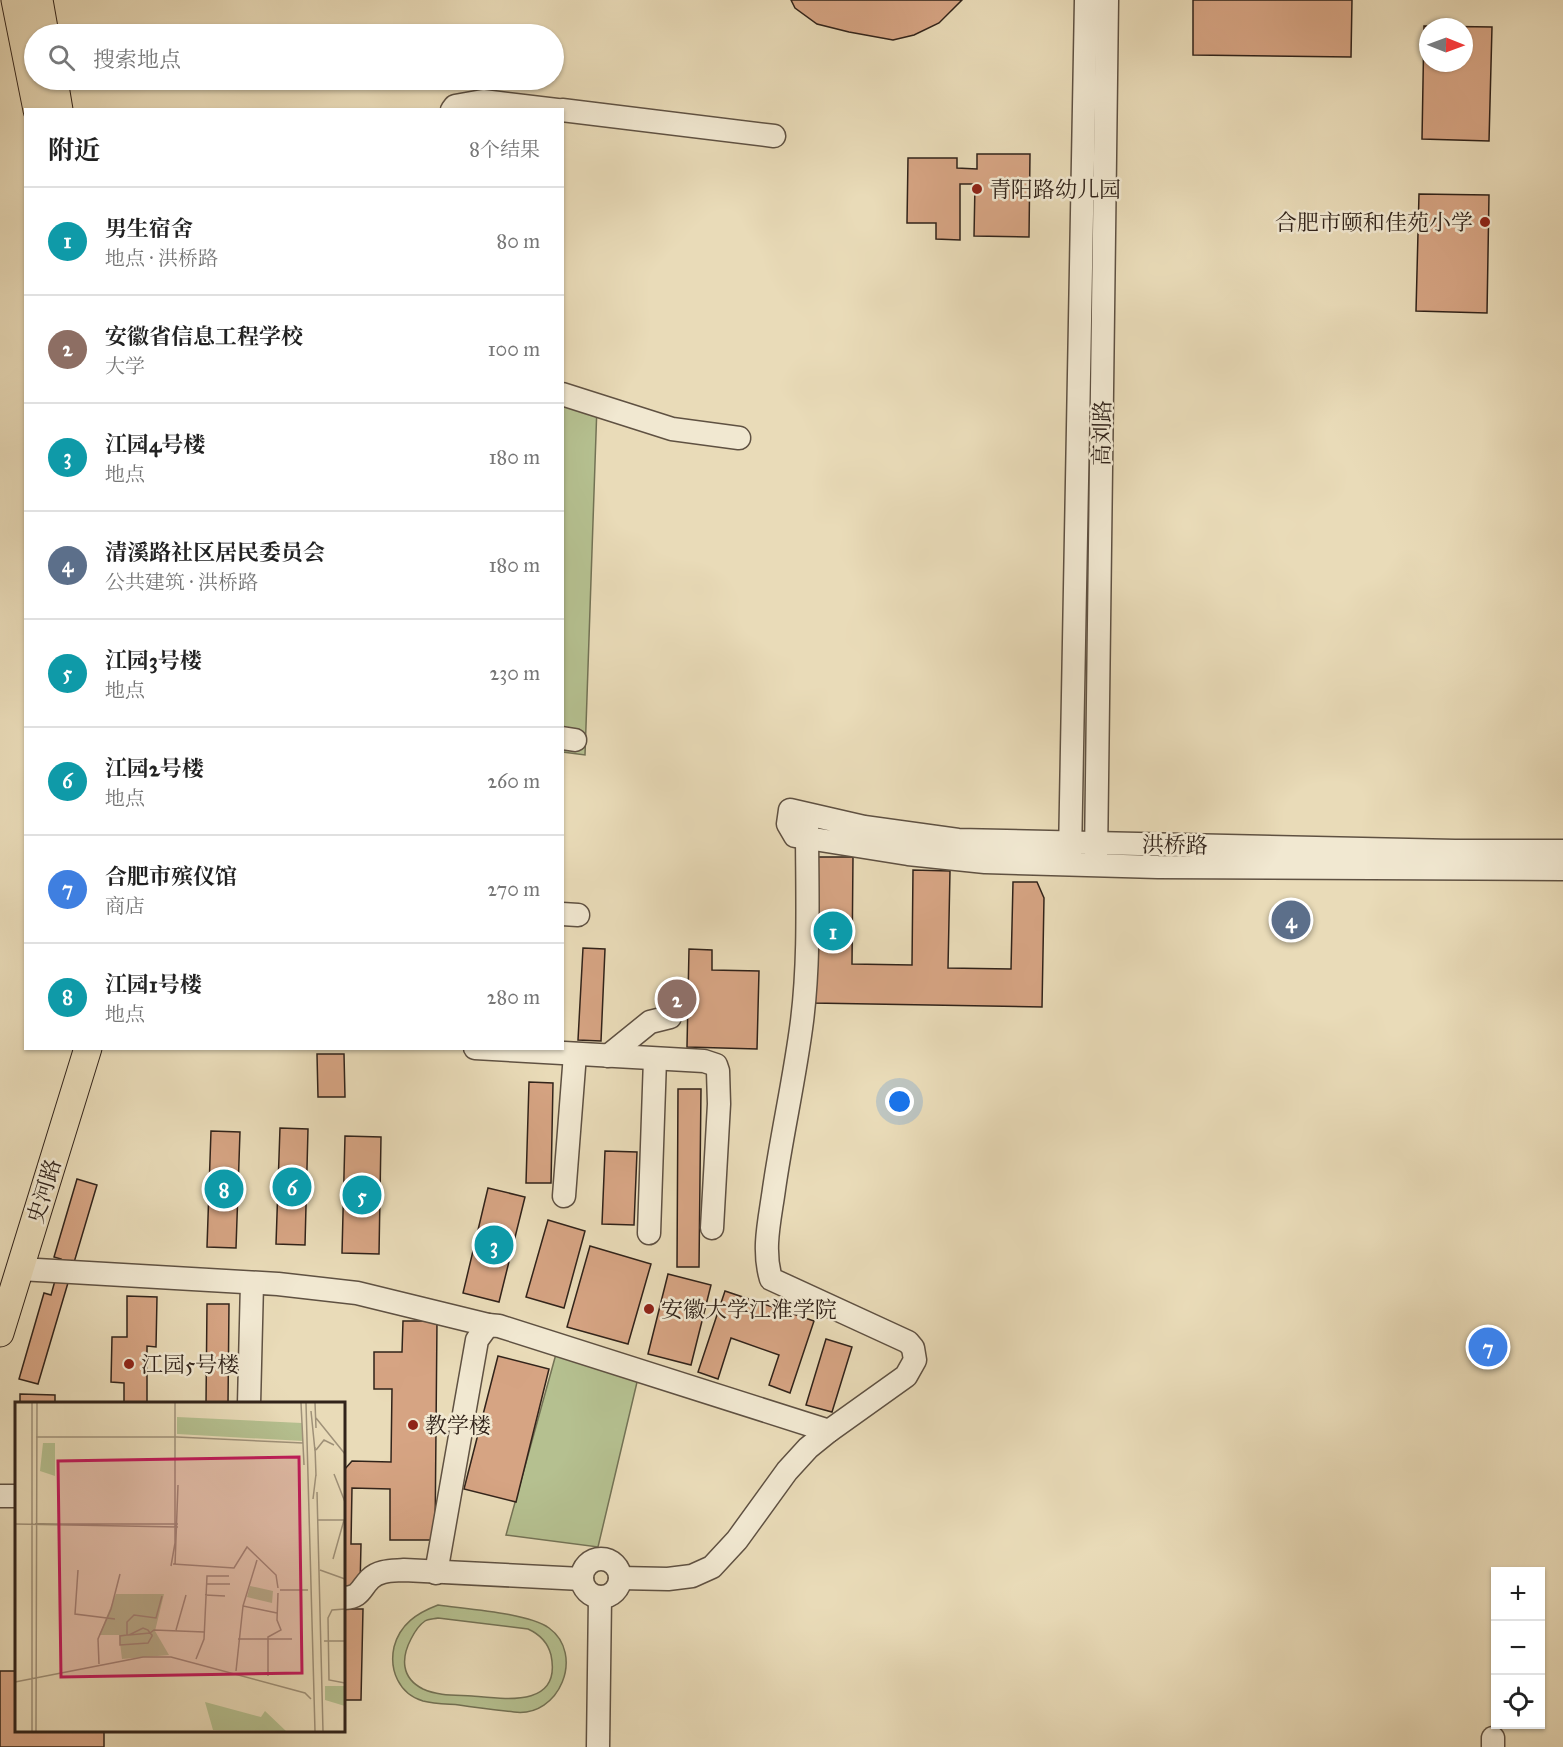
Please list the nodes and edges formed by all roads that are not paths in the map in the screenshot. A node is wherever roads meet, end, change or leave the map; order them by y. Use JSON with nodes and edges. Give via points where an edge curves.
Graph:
{"nodes":[{"id":1,"x":15,"y":0,"type":"edge"},
{"id":2,"x":39,"y":0,"type":"edge"},
{"id":3,"x":1086,"y":0,"type":"edge"},
{"id":4,"x":1107,"y":0,"type":"edge"},
{"id":5,"x":43,"y":24,"type":"edge"},
{"id":6,"x":24,"y":45,"type":"edge"},
{"id":7,"x":33,"y":90,"type":"edge"},
{"id":8,"x":56,"y":90,"type":"edge"},
{"id":9,"x":37,"y":108,"type":"edge"},
{"id":10,"x":59,"y":108,"type":"edge"},
{"id":11,"x":454,"y":108,"type":"edge"},
{"id":12,"x":541,"y":108,"type":"edge"},
{"id":13,"x":564,"y":110,"type":"edge"},
{"id":14,"x":774,"y":136,"type":"dead end"},
{"id":15,"x":564,"y":395,"type":"edge"},
{"id":16,"x":739,"y":438,"type":"dead end"},
{"id":17,"x":801,"y":837,"type":"junction"},
{"id":18,"x":1563,"y":851,"type":"edge"},
{"id":19,"x":1070,"y":854,"type":"junction"},
{"id":20,"x":1096,"y":855,"type":"junction"},
{"id":21,"x":1563,"y":869,"type":"edge"},
{"id":22,"x":670,"y":1017,"type":"dead end"},
{"id":23,"x":70,"y":1050,"type":"edge"},
{"id":24,"x":87,"y":1050,"type":"edge"},
{"id":25,"x":509,"y":1050,"type":"edge"},
{"id":26,"x":575,"y":1054,"type":"junction"},
{"id":27,"x":608,"y":1056,"type":"junction"},
{"id":28,"x":655,"y":1059,"type":"junction"},
{"id":29,"x":564,"y":1196,"type":"dead end"},
{"id":30,"x":712,"y":1228,"type":"dead end"},
{"id":31,"x":649,"y":1233,"type":"dead end"},
{"id":32,"x":10,"y":1276,"type":"edge"},
{"id":33,"x":252,"y":1283,"type":"junction"},
{"id":34,"x":488,"y":1325,"type":"junction"},
{"id":35,"x":0,"y":1333,"type":"edge"},
{"id":36,"x":249,"y":1402,"type":"edge"},
{"id":37,"x":829,"y":1431,"type":"junction"},
{"id":38,"x":436,"y":1573,"type":"junction"},
{"id":39,"x":620,"y":1578,"type":"junction"},
{"id":40,"x":582,"y":1579,"type":"junction"},
{"id":41,"x":600,"y":1597,"type":"junction"},
{"id":42,"x":345,"y":1598,"type":"edge"},
{"id":43,"x":598,"y":1747,"type":"edge"}],
"edges":[{"from":1,"to":6,"type":"main road"},
{"from":2,"to":5,"type":"main road"},
{"from":3,"to":19,"type":"street","name":"高刘路"},
{"from":4,"to":20,"type":"street","name":"高刘路"},
{"from":7,"to":9,"type":"main road"},
{"from":8,"to":10,"type":"main road"},
{"from":11,"to":12,"type":"street","via":[[483,101]]},
{"from":13,"to":14,"type":"street"},
{"from":15,"to":16,"type":"street","via":[[672,429]]},
{"from":17,"to":19,"type":"street","name":"洪桥路","via":[[963,860]]},
{"from":17,"to":19,"type":"street","name":"洪桥路","via":[[798,812],[864,827]]},
{"from":17,"to":37,"type":"street","via":[[806,979],[767,1240],[767,1265],[771,1279],[908,1342],[915,1360],[906,1376]]},
{"from":18,"to":20,"type":"street","name":"洪桥路"},
{"from":19,"to":20,"type":"street","name":"洪桥路"},
{"from":20,"to":21,"type":"street","name":"洪桥路","via":[[1168,867]]},
{"from":22,"to":27,"type":"street","via":[[650,1022]]},
{"from":23,"to":32,"type":"main road","name":"史河路"},
{"from":24,"to":32,"type":"main road","name":"史河路"},
{"from":25,"to":26,"type":"street"},
{"from":26,"to":27,"type":"street"},
{"from":26,"to":29,"type":"street"},
{"from":27,"to":28,"type":"street"},
{"from":28,"to":30,"type":"street","via":[[716,1065],[719,1104]]},
{"from":28,"to":31,"type":"street"},
{"from":32,"to":33,"type":"street"},
{"from":32,"to":35,"type":"main road","name":"史河路"},
{"from":33,"to":34,"type":"street","via":[[357,1293]]},
{"from":33,"to":36,"type":"street"},
{"from":34,"to":37,"type":"street"},
{"from":34,"to":38,"type":"street","via":[[477,1340]]},
{"from":37,"to":39,"type":"street","via":[[787,1471],[737,1540],[712,1567],[676,1578]]},
{"from":38,"to":40,"type":"street"},
{"from":38,"to":42,"type":"street","via":[[385,1571],[371,1577],[353,1598]]},
{"from":39,"to":40,"type":"street","via":[[613,1563],[601,1559],[589,1562]]},
{"from":39,"to":41,"type":"street","via":[[615,1592]]},
{"from":40,"to":41,"type":"street","via":[[586,1591]]},
{"from":41,"to":43,"type":"street"}]}
